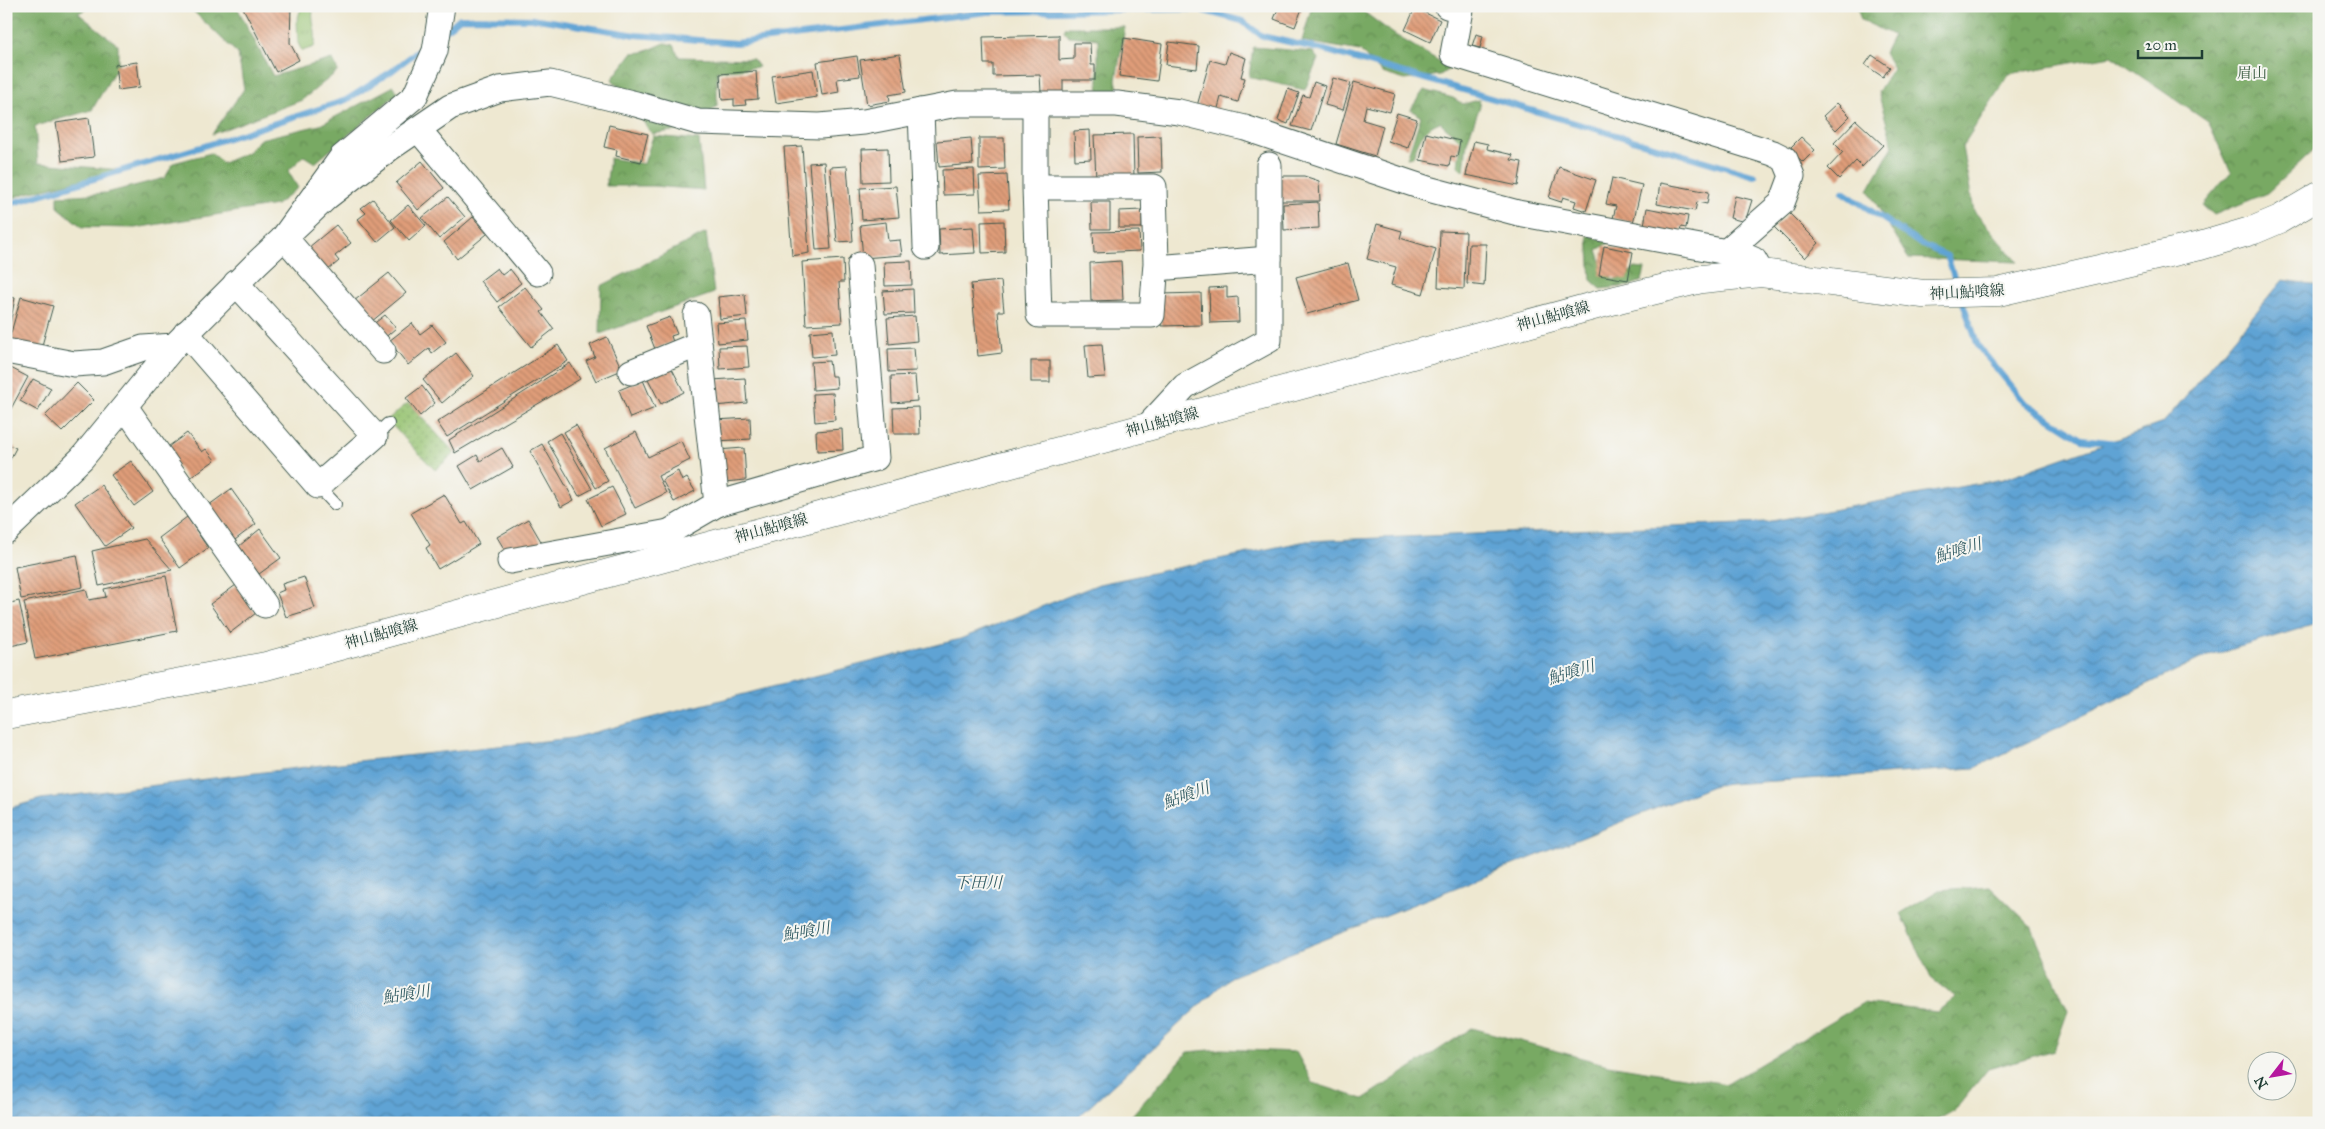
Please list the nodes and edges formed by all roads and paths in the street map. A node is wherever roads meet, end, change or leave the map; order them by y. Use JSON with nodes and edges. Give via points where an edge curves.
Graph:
{"nodes":[{"id":1,"x":1446,"y":6,"type":"edge"},
{"id":2,"x":441,"y":9,"type":"edge"},
{"id":3,"x":1035,"y":104,"type":"junction"},
{"id":4,"x":921,"y":111,"type":"junction"},
{"id":5,"x":418,"y":129,"type":"junction"},
{"id":6,"x":1268,"y":165,"type":"dead end"},
{"id":7,"x":1035,"y":187,"type":"junction"},
{"id":8,"x":2319,"y":196,"type":"edge"},
{"id":9,"x":284,"y":237,"type":"junction"},
{"id":10,"x":926,"y":247,"type":"dead end"},
{"id":11,"x":1726,"y":252,"type":"junction"},
{"id":12,"x":1268,"y":259,"type":"junction"},
{"id":13,"x":860,"y":265,"type":"dead end"},
{"id":14,"x":1156,"y":268,"type":"junction"},
{"id":15,"x":1761,"y":272,"type":"junction"},
{"id":16,"x":538,"y":273,"type":"dead end"},
{"id":17,"x":236,"y":283,"type":"junction"},
{"id":18,"x":696,"y":315,"type":"dead end"},
{"id":19,"x":180,"y":340,"type":"junction"},
{"id":20,"x":699,"y":344,"type":"junction"},
{"id":21,"x":6,"y":351,"type":"edge"},
{"id":22,"x":383,"y":351,"type":"dead end"},
{"id":23,"x":631,"y":372,"type":"dead end"},
{"id":24,"x":126,"y":408,"type":"junction"},
{"id":25,"x":1148,"y":426,"type":"junction"},
{"id":26,"x":318,"y":486,"type":"junction"},
{"id":27,"x":335,"y":504,"type":"dead end"},
{"id":28,"x":717,"y":504,"type":"junction"},
{"id":29,"x":6,"y":531,"type":"edge"},
{"id":30,"x":671,"y":543,"type":"junction"},
{"id":31,"x":510,"y":561,"type":"dead end"},
{"id":32,"x":265,"y":605,"type":"dead end"},
{"id":33,"x":6,"y":715,"type":"edge"}],
"edges":[{"from":1,"to":11,"type":"street","via":[[1461,10],[1453,54],[1785,159],[1792,176],[1782,203]]},
{"from":2,"to":9,"type":"street","via":[[435,51],[415,96],[342,156]]},
{"from":3,"to":4,"type":"street","via":[[957,104]]},
{"from":3,"to":7,"type":"street"},
{"from":3,"to":11,"type":"street","via":[[1118,104],[1179,112],[1245,128],[1428,188],[1518,213]]},
{"from":4,"to":5,"type":"street","via":[[864,122],[820,126],[698,122],[550,83],[500,89],[450,107]]},
{"from":4,"to":10,"type":"street"},
{"from":5,"to":9,"type":"street","via":[[327,198]]},
{"from":5,"to":16,"type":"street"},
{"from":6,"to":12,"type":"street"},
{"from":7,"to":14,"type":"street","via":[[1154,187]]},
{"from":7,"to":14,"type":"street","via":[[1039,315],[1152,315]]},
{"from":8,"to":15,"type":"main road","name":"神山鮎喰線","via":[[2280,220],[2254,230],[2200,246],[1998,292],[1923,294]]},
{"from":9,"to":17,"type":"street"},
{"from":9,"to":22,"type":"street"},
{"from":11,"to":15,"type":"street","via":[[1754,260]]},
{"from":12,"to":14,"type":"street"},
{"from":12,"to":25,"type":"street","via":[[1269,340],[1185,386]]},
{"from":13,"to":28,"type":"street","via":[[876,458]]},
{"from":15,"to":25,"type":"main road","name":"神山鮎喰線","via":[[1702,279],[1620,299]]},
{"from":17,"to":19,"type":"street"},
{"from":17,"to":26,"type":"street","via":[[382,430]]},
{"from":18,"to":20,"type":"street"},
{"from":19,"to":21,"type":"street","via":[[142,348],[104,362],[74,364]]},
{"from":19,"to":24,"type":"street"},
{"from":19,"to":26,"type":"street"},
{"from":20,"to":23,"type":"street"},
{"from":20,"to":28,"type":"street"},
{"from":24,"to":29,"type":"street","via":[[82,458]]},
{"from":24,"to":32,"type":"street"},
{"from":25,"to":30,"type":"main road","name":"神山鮎喰線"},
{"from":26,"to":27,"type":"lane"},
{"from":28,"to":30,"type":"street"},
{"from":30,"to":31,"type":"street"},
{"from":30,"to":33,"type":"main road","name":"神山鮎喰線","via":[[266,666]]}]}
